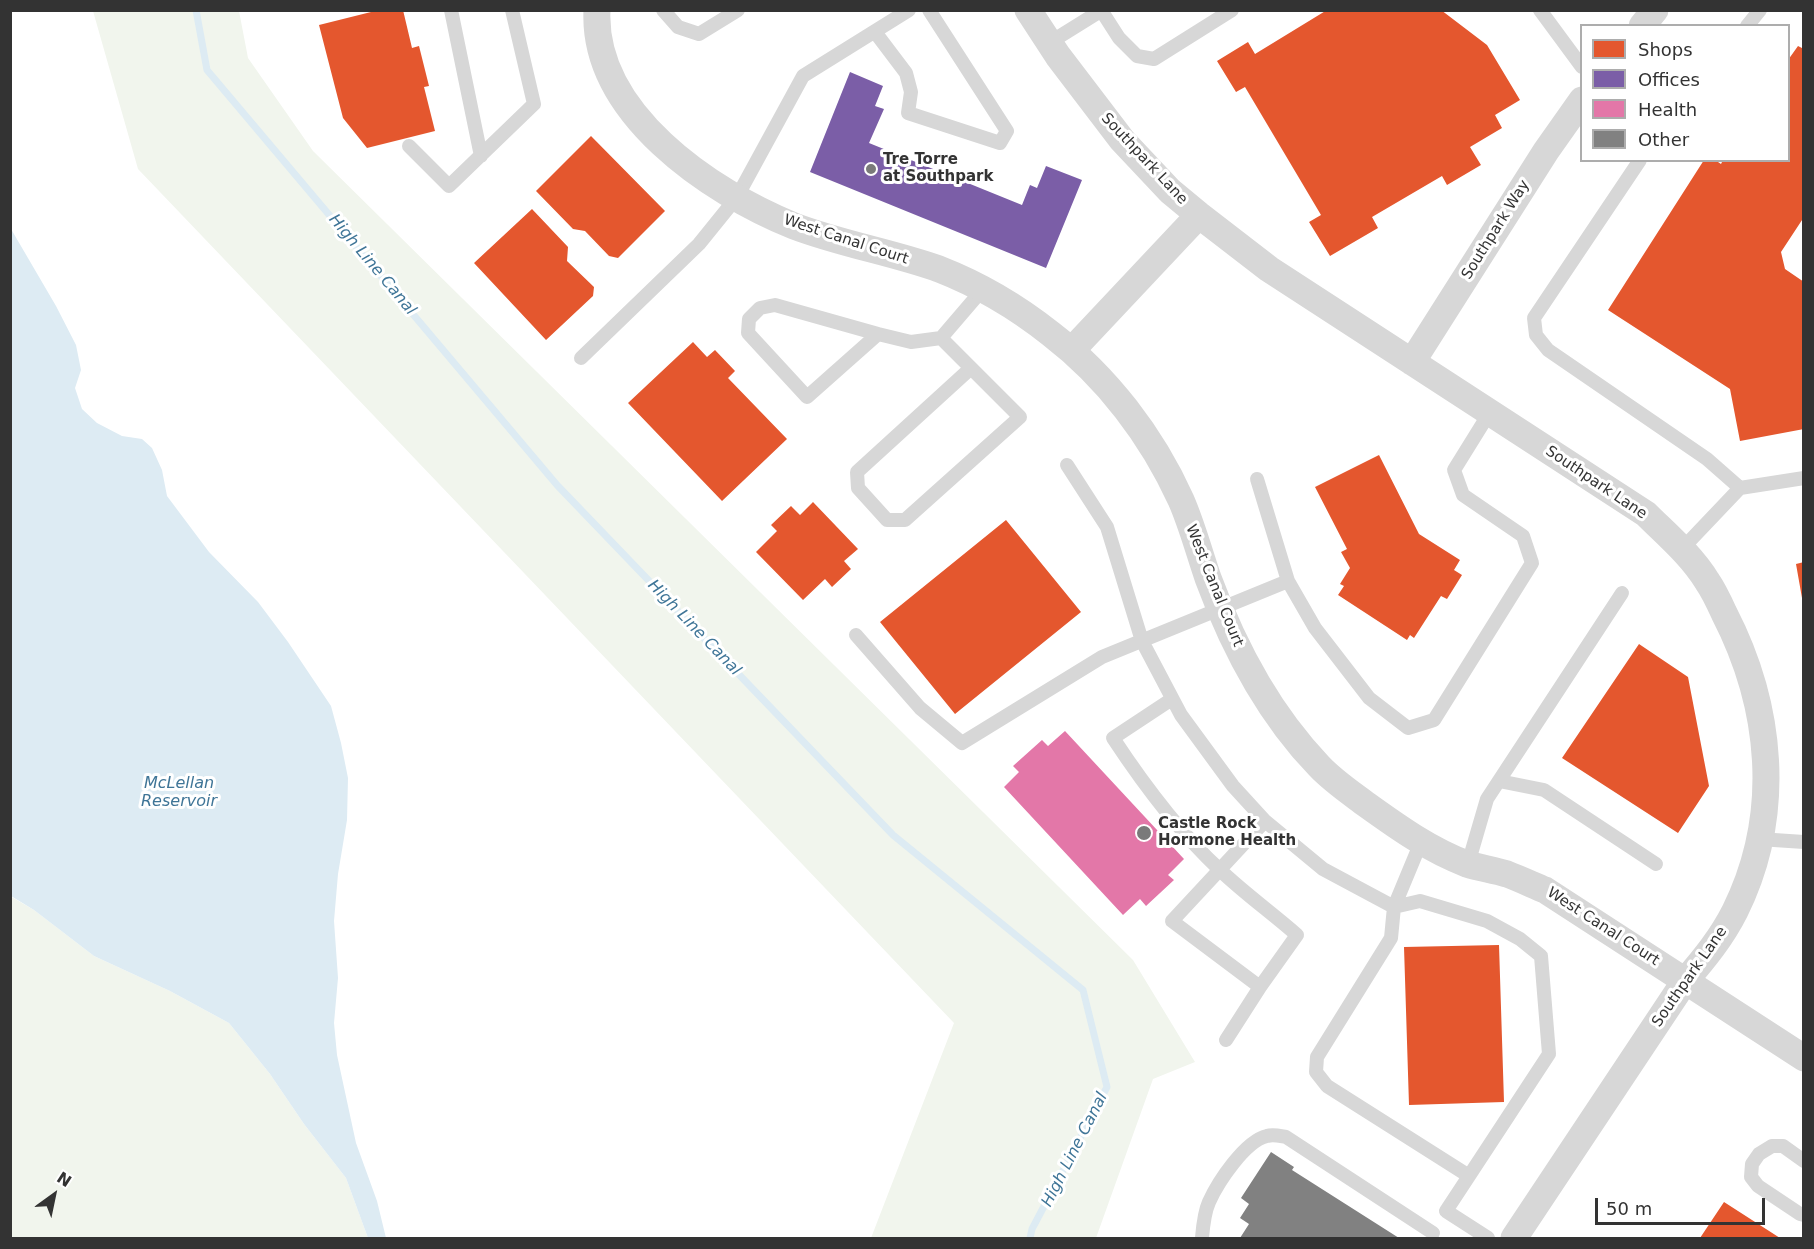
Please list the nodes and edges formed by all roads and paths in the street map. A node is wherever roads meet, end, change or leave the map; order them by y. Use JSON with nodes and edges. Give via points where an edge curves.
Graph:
{"nodes":[{"id":1,"x":452,"y":10,"type":"edge"},
{"id":2,"x":512,"y":10,"type":"edge"},
{"id":3,"x":597,"y":10,"type":"edge"},
{"id":4,"x":663,"y":10,"type":"edge"},
{"id":5,"x":738,"y":10,"type":"edge"},
{"id":6,"x":909,"y":10,"type":"edge"},
{"id":7,"x":929,"y":10,"type":"edge"},
{"id":8,"x":1028,"y":10,"type":"edge"},
{"id":9,"x":1232,"y":10,"type":"edge"},
{"id":10,"x":1655,"y":10,"type":"edge"},
{"id":11,"x":1760,"y":10,"type":"edge"},
{"id":12,"x":1102,"y":11,"type":"edge"},
{"id":13,"x":1544,"y":12,"type":"edge"},
{"id":14,"x":1644,"y":24,"type":"edge"},
{"id":15,"x":1749,"y":24,"type":"edge"},
{"id":16,"x":875,"y":32,"type":"junction"},
{"id":17,"x":1049,"y":43,"type":"junction"},
{"id":18,"x":1580,"y":66,"type":"edge"},
{"id":19,"x":1580,"y":101,"type":"edge"},
{"id":20,"x":409,"y":146,"type":"dead end"},
{"id":21,"x":481,"y":156,"type":"junction"},
{"id":22,"x":1639,"y":162,"type":"edge"},
{"id":23,"x":737,"y":197,"type":"junction"},
{"id":24,"x":1199,"y":215,"type":"junction"},
{"id":25,"x":983,"y":289,"type":"junction"},
{"id":26,"x":878,"y":334,"type":"junction"},
{"id":27,"x":941,"y":338,"type":"junction"},
{"id":28,"x":1072,"y":350,"type":"junction"},
{"id":29,"x":581,"y":358,"type":"dead end"},
{"id":30,"x":1412,"y":362,"type":"junction"},
{"id":31,"x":971,"y":368,"type":"junction"},
{"id":32,"x":1490,"y":412,"type":"junction"},
{"id":33,"x":1067,"y":465,"type":"dead end"},
{"id":34,"x":1803,"y":478,"type":"edge"},
{"id":35,"x":1257,"y":479,"type":"dead end"},
{"id":36,"x":1740,"y":488,"type":"junction"},
{"id":37,"x":1682,"y":549,"type":"junction"},
{"id":38,"x":1288,"y":581,"type":"junction"},
{"id":39,"x":1622,"y":593,"type":"dead end"},
{"id":40,"x":1221,"y":610,"type":"junction"},
{"id":41,"x":856,"y":635,"type":"dead end"},
{"id":42,"x":1142,"y":641,"type":"junction"},
{"id":43,"x":1172,"y":699,"type":"junction"},
{"id":44,"x":1499,"y":781,"type":"junction"},
{"id":45,"x":1265,"y":821,"type":"junction"},
{"id":46,"x":1759,"y":840,"type":"junction"},
{"id":47,"x":1803,"y":842,"type":"edge"},
{"id":48,"x":1421,"y":843,"type":"junction"},
{"id":49,"x":1468,"y":864,"type":"junction"},
{"id":50,"x":1656,"y":864,"type":"dead end"},
{"id":51,"x":1220,"y":870,"type":"junction"},
{"id":52,"x":1394,"y":907,"type":"junction"},
{"id":53,"x":1685,"y":981,"type":"junction"},
{"id":54,"x":1260,"y":987,"type":"junction"},
{"id":55,"x":1226,"y":1040,"type":"dead end"},
{"id":56,"x":1803,"y":1058,"type":"edge"},
{"id":57,"x":1803,"y":1161,"type":"edge"},
{"id":58,"x":1469,"y":1176,"type":"junction"},
{"id":59,"x":1446,"y":1211,"type":"junction"},
{"id":60,"x":1803,"y":1215,"type":"edge"},
{"id":61,"x":1432,"y":1236,"type":"edge"},
{"id":62,"x":1202,"y":1239,"type":"edge"},
{"id":63,"x":1488,"y":1239,"type":"edge"},
{"id":64,"x":1514,"y":1239,"type":"edge"}],
"edges":[{"from":1,"to":21,"type":"lane"},
{"from":2,"to":21,"type":"lane","via":[[534,104]]},
{"from":3,"to":23,"type":"street","name":"West Canal Court","via":[[600,49],[626,102],[678,159]]},
{"from":4,"to":5,"type":"lane","via":[[678,27],[699,33]]},
{"from":6,"to":16,"type":"lane"},
{"from":7,"to":16,"type":"lane","via":[[1007,131],[1000,143],[908,113],[911,92],[906,73]]},
{"from":8,"to":17,"type":"street","name":"Southpark Lane"},
{"from":9,"to":12,"type":"lane","via":[[1154,59],[1137,56],[1119,38]]},
{"from":10,"to":14,"type":"street"},
{"from":11,"to":15,"type":"lane"},
{"from":12,"to":17,"type":"lane"},
{"from":13,"to":18,"type":"lane"},
{"from":16,"to":23,"type":"lane","via":[[803,76]]},
{"from":17,"to":24,"type":"street","name":"Southpark Lane","via":[[1122,140],[1170,191]]},
{"from":19,"to":30,"type":"street","name":"Southpark Way"},
{"from":20,"to":21,"type":"lane","via":[[449,186]]},
{"from":22,"to":36,"type":"lane","via":[[1534,318],[1536,335],[1548,350],[1707,459]]},
{"from":23,"to":25,"type":"street","name":"West Canal Court","via":[[794,225],[939,269]]},
{"from":23,"to":29,"type":"lane","via":[[699,244]]},
{"from":24,"to":28,"type":"street"},
{"from":24,"to":30,"type":"street","name":"Southpark Lane","via":[[1269,269]]},
{"from":25,"to":27,"type":"lane"},
{"from":25,"to":28,"type":"street","name":"West Canal Court","via":[[1025,313]]},
{"from":26,"to":26,"type":"lane","via":[[775,305],[760,308],[749,319],[748,333],[807,397]]},
{"from":26,"to":27,"type":"lane","via":[[910,342]]},
{"from":27,"to":31,"type":"lane"},
{"from":28,"to":40,"type":"street","name":"West Canal Court","via":[[1120,402],[1164,467],[1182,502]]},
{"from":30,"to":32,"type":"street","name":"Southpark Lane"},
{"from":31,"to":31,"type":"lane","via":[[1020,417],[905,520],[887,520],[858,488],[856,472]]},
{"from":32,"to":37,"type":"street","name":"Southpark Lane","via":[[1646,514]]},
{"from":32,"to":38,"type":"lane","via":[[1454,470],[1463,495],[1523,536],[1532,563],[1434,720],[1408,728],[1369,698],[1315,628]]},
{"from":33,"to":42,"type":"lane","via":[[1107,527]]},
{"from":34,"to":36,"type":"lane"},
{"from":35,"to":38,"type":"lane"},
{"from":36,"to":37,"type":"lane"},
{"from":37,"to":46,"type":"street","name":"Southpark Lane","via":[[1707,580],[1743,653],[1755,690],[1762,717],[1766,766]]},
{"from":38,"to":40,"type":"lane"},
{"from":39,"to":44,"type":"lane"},
{"from":40,"to":42,"type":"lane"},
{"from":40,"to":48,"type":"street","name":"West Canal Court","via":[[1274,711],[1321,768]]},
{"from":41,"to":42,"type":"lane","via":[[920,708],[962,743],[1101,657]]},
{"from":42,"to":43,"type":"lane"},
{"from":43,"to":45,"type":"lane","via":[[1233,786]]},
{"from":43,"to":51,"type":"lane","via":[[1113,738],[1172,818]]},
{"from":44,"to":49,"type":"lane","via":[[1486,799]]},
{"from":44,"to":50,"type":"lane","via":[[1544,790]]},
{"from":45,"to":51,"type":"lane"},
{"from":45,"to":52,"type":"lane","via":[[1323,869]]},
{"from":46,"to":47,"type":"lane"},
{"from":46,"to":53,"type":"street","name":"Southpark Lane","via":[[1736,910],[1713,948]]},
{"from":48,"to":49,"type":"street","name":"West Canal Court"},
{"from":48,"to":52,"type":"lane"},
{"from":49,"to":53,"type":"street","name":"West Canal Court","via":[[1507,874],[1545,890]]},
{"from":51,"to":54,"type":"lane","via":[[1298,935]]},
{"from":51,"to":54,"type":"lane","via":[[1172,921]]},
{"from":52,"to":58,"type":"lane","via":[[1391,938],[1317,1057],[1316,1072],[1327,1086]]},
{"from":52,"to":58,"type":"lane","via":[[1420,901],[1487,921],[1541,956],[1549,1054]]},
{"from":53,"to":56,"type":"street","name":"West Canal Court"},
{"from":53,"to":64,"type":"street","name":"Southpark Lane"},
{"from":54,"to":55,"type":"lane"},
{"from":57,"to":60,"type":"lane","via":[[1783,1146],[1772,1146],[1752,1164],[1751,1178]]},
{"from":58,"to":59,"type":"lane"},
{"from":59,"to":61,"type":"lane"},
{"from":59,"to":63,"type":"lane"},
{"from":61,"to":62,"type":"lane","via":[[1286,1137],[1269,1135],[1242,1151],[1209,1201]]}]}
